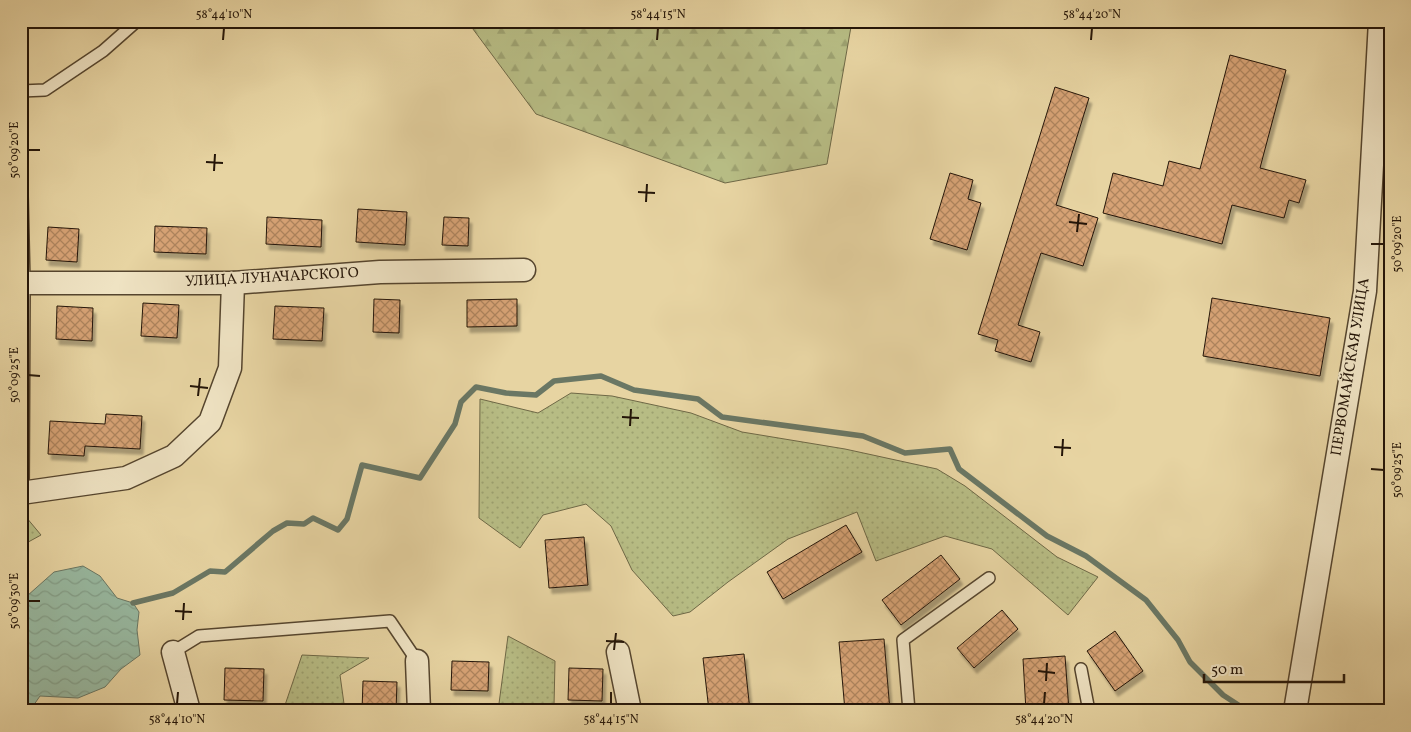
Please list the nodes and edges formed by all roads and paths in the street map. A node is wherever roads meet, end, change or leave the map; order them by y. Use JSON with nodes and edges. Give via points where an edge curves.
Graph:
{"nodes":[{"id":1,"x":137,"y":21,"type":"edge"},
{"id":2,"x":1380,"y":21,"type":"edge"},
{"id":3,"x":21,"y":91,"type":"edge"},
{"id":4,"x":21,"y":152,"type":"edge"},
{"id":5,"x":524,"y":270,"type":"dead end"},
{"id":6,"x":233,"y":282,"type":"junction"},
{"id":7,"x":23,"y":283,"type":"edge"},
{"id":8,"x":22,"y":493,"type":"edge"},
{"id":9,"x":989,"y":578,"type":"dead end"},
{"id":10,"x":173,"y":652,"type":"joint"},
{"id":11,"x":618,"y":652,"type":"dead end"},
{"id":12,"x":417,"y":661,"type":"joint"},
{"id":13,"x":1081,"y":668,"type":"dead end"},
{"id":14,"x":189,"y":711,"type":"edge"},
{"id":15,"x":419,"y":711,"type":"edge"},
{"id":16,"x":630,"y":711,"type":"edge"},
{"id":17,"x":909,"y":711,"type":"edge"},
{"id":18,"x":1089,"y":711,"type":"edge"},
{"id":19,"x":1295,"y":711,"type":"edge"}],
"edges":[{"from":1,"to":3,"type":"lane","via":[[103,52],[45,90]]},
{"from":2,"to":19,"type":"street","name":"ПЕРВОМАЙСКАЯ УЛИЦА","via":[[1365,291]]},
{"from":4,"to":7,"type":"lane"},
{"from":5,"to":6,"type":"street","name":"УЛИЦА ЛУНАЧАРСКОГО","via":[[380,272]]},
{"from":6,"to":7,"type":"street","name":"УЛИЦА ЛУНАЧАРСКОГО"},
{"from":6,"to":8,"type":"street","via":[[230,368],[210,422],[174,456],[126,478]]},
{"from":7,"to":8,"type":"lane"},
{"from":9,"to":17,"type":"lane","via":[[903,640]]},
{"from":10,"to":12,"type":"lane","via":[[199,636],[390,621]]},
{"from":10,"to":14,"type":"street"},
{"from":11,"to":16,"type":"street"},
{"from":12,"to":15,"type":"street"},
{"from":13,"to":18,"type":"lane"}]}
